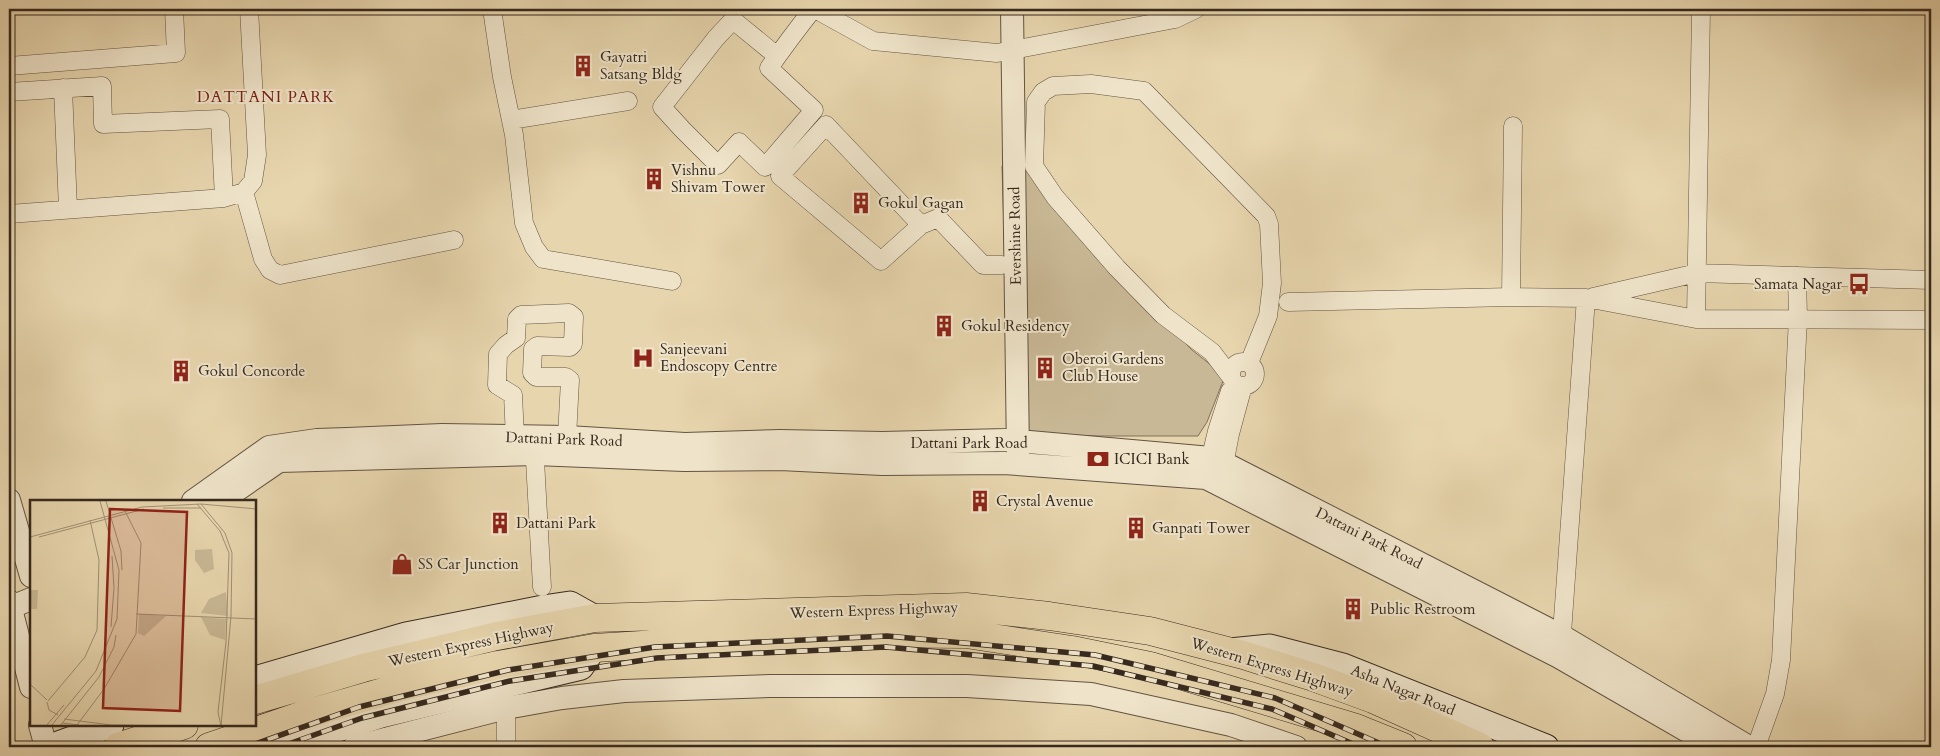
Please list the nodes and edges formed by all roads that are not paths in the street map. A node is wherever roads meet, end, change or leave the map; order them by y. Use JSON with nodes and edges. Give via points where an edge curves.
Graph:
{"nodes":[{"id":1,"x":174,"y":9,"type":"edge"},
{"id":2,"x":249,"y":9,"type":"edge"},
{"id":3,"x":492,"y":9,"type":"edge"},
{"id":4,"x":814,"y":9,"type":"edge"},
{"id":5,"x":996,"y":9,"type":"edge"},
{"id":6,"x":1012,"y":9,"type":"edge"},
{"id":7,"x":1196,"y":9,"type":"edge"},
{"id":8,"x":1701,"y":9,"type":"edge"},
{"id":9,"x":1004,"y":52,"type":"junction"},
{"id":10,"x":777,"y":56,"type":"junction"},
{"id":11,"x":9,"y":66,"type":"edge"},
{"id":12,"x":63,"y":88,"type":"junction"},
{"id":13,"x":9,"y":92,"type":"edge"},
{"id":14,"x":628,"y":101,"type":"dead end"},
{"id":15,"x":510,"y":120,"type":"junction"},
{"id":16,"x":1513,"y":126,"type":"dead end"},
{"id":17,"x":1016,"y":166,"type":"junction"},
{"id":18,"x":244,"y":192,"type":"junction"},
{"id":19,"x":224,"y":198,"type":"junction"},
{"id":20,"x":68,"y":209,"type":"junction"},
{"id":21,"x":9,"y":214,"type":"edge"},
{"id":22,"x":921,"y":225,"type":"junction"},
{"id":23,"x":454,"y":240,"type":"dead end"},
{"id":24,"x":1002,"y":265,"type":"junction"},
{"id":25,"x":1697,"y":273,"type":"junction"},
{"id":26,"x":1797,"y":276,"type":"junction"},
{"id":27,"x":1931,"y":280,"type":"edge"},
{"id":28,"x":672,"y":281,"type":"dead end"},
{"id":29,"x":1512,"y":297,"type":"junction"},
{"id":30,"x":1586,"y":298,"type":"junction"},
{"id":31,"x":1288,"y":302,"type":"dead end"},
{"id":32,"x":1798,"y":318,"type":"junction"},
{"id":33,"x":1696,"y":319,"type":"junction"},
{"id":34,"x":1931,"y":320,"type":"edge"},
{"id":35,"x":1236,"y":381,"type":"junction"},
{"id":36,"x":567,"y":437,"type":"junction"},
{"id":37,"x":528,"y":443,"type":"junction"},
{"id":38,"x":684,"y":452,"type":"junction"},
{"id":39,"x":1012,"y":452,"type":"junction"},
{"id":40,"x":275,"y":454,"type":"junction"},
{"id":41,"x":1215,"y":471,"type":"junction"},
{"id":42,"x":9,"y":500,"type":"edge"},
{"id":43,"x":195,"y":500,"type":"edge"},
{"id":44,"x":223,"y":500,"type":"edge"},
{"id":45,"x":30,"y":573,"type":"edge"},
{"id":46,"x":542,"y":587,"type":"dead end"},
{"id":47,"x":17,"y":612,"type":"edge"},
{"id":48,"x":595,"y":618,"type":"junction"},
{"id":49,"x":1561,"y":646,"type":"junction"},
{"id":50,"x":594,"y":648,"type":"junction"},
{"id":51,"x":1227,"y":651,"type":"junction"},
{"id":52,"x":256,"y":679,"type":"edge"},
{"id":53,"x":30,"y":682,"type":"edge"},
{"id":54,"x":256,"y":700,"type":"edge"},
{"id":55,"x":506,"y":708,"type":"junction"},
{"id":56,"x":40,"y":726,"type":"edge"},
{"id":57,"x":108,"y":726,"type":"edge"},
{"id":58,"x":181,"y":726,"type":"edge"},
{"id":59,"x":1356,"y":728,"type":"junction"},
{"id":60,"x":77,"y":736,"type":"edge"},
{"id":61,"x":46,"y":747,"type":"edge"},
{"id":62,"x":50,"y":747,"type":"edge"},
{"id":63,"x":118,"y":747,"type":"edge"},
{"id":64,"x":209,"y":747,"type":"edge"},
{"id":65,"x":282,"y":747,"type":"edge"},
{"id":66,"x":354,"y":747,"type":"edge"},
{"id":67,"x":506,"y":747,"type":"edge"},
{"id":68,"x":1296,"y":747,"type":"edge"},
{"id":69,"x":1380,"y":747,"type":"edge"},
{"id":70,"x":1403,"y":747,"type":"edge"},
{"id":71,"x":1480,"y":747,"type":"edge"},
{"id":72,"x":1546,"y":747,"type":"edge"},
{"id":73,"x":1715,"y":747,"type":"edge"},
{"id":74,"x":1749,"y":747,"type":"edge"},
{"id":75,"x":1756,"y":747,"type":"edge"}],
"edges":[{"from":1,"to":11,"type":"street","via":[[176,53]]},
{"from":2,"to":18,"type":"street","via":[[257,155],[253,181]]},
{"from":3,"to":15,"type":"street"},
{"from":4,"to":9,"type":"street","via":[[873,41]]},
{"from":4,"to":10,"type":"street"},
{"from":5,"to":9,"type":"street","name":"Evershine Road"},
{"from":6,"to":9,"type":"street","name":"Evershine Road"},
{"from":7,"to":9,"type":"street","via":[[1175,19]]},
{"from":8,"to":25,"type":"street"},
{"from":9,"to":17,"type":"street","name":"Evershine Road"},
{"from":10,"to":10,"type":"street","via":[[769,68],[814,110],[765,167],[739,142],[718,165],[662,107],[733,20]]},
{"from":12,"to":13,"type":"street"},
{"from":12,"to":19,"type":"street","via":[[102,86],[103,124],[220,119]]},
{"from":12,"to":20,"type":"street"},
{"from":14,"to":15,"type":"street"},
{"from":15,"to":28,"type":"street","via":[[524,223],[543,259]]},
{"from":16,"to":29,"type":"street"},
{"from":17,"to":24,"type":"street","name":"Evershine Road"},
{"from":17,"to":35,"type":"street","via":[[1055,197],[1163,315],[1212,352]]},
{"from":17,"to":35,"type":"street","via":[[1036,102],[1053,86],[1091,84],[1144,91],[1266,216],[1269,224],[1272,283],[1268,316],[1249,363],[1241,361],[1232,369]]},
{"from":17,"to":39,"type":"street","name":"Evershine Road"},
{"from":18,"to":19,"type":"street"},
{"from":18,"to":23,"type":"street","via":[[263,259],[270,270],[280,275]]},
{"from":19,"to":20,"type":"street"},
{"from":20,"to":21,"type":"street"},
{"from":22,"to":22,"type":"street","via":[[881,261],[780,176],[826,125]]},
{"from":22,"to":24,"type":"street","via":[[938,218],[983,265]]},
{"from":24,"to":39,"type":"street","name":"Evershine Road"},
{"from":25,"to":26,"type":"street"},
{"from":25,"to":30,"type":"street"},
{"from":25,"to":33,"type":"street"},
{"from":26,"to":27,"type":"street"},
{"from":26,"to":32,"type":"street"},
{"from":29,"to":30,"type":"street"},
{"from":29,"to":31,"type":"street"},
{"from":30,"to":33,"type":"street"},
{"from":30,"to":49,"type":"street"},
{"from":32,"to":33,"type":"street"},
{"from":32,"to":34,"type":"street"},
{"from":32,"to":75,"type":"street","via":[[1780,668],[1775,694]]},
{"from":35,"to":41,"type":"street","via":[[1217,431]]},
{"from":36,"to":37,"type":"street","name":"Dattani Park Road"},
{"from":36,"to":37,"type":"street","via":[[570,380],[566,377],[536,377],[532,373],[532,365],[536,346],[570,347],[573,344],[574,317],[569,313],[521,315],[517,319],[516,338],[498,354],[497,386],[513,395]]},
{"from":36,"to":38,"type":"street","name":"Dattani Park Road"},
{"from":37,"to":38,"type":"street","name":"Dattani Park Road"},
{"from":37,"to":40,"type":"street","name":"Dattani Park Road"},
{"from":37,"to":46,"type":"street"},
{"from":38,"to":39,"type":"street","name":"Dattani Park Road"},
{"from":39,"to":41,"type":"street","name":"Dattani Park Road"},
{"from":40,"to":43,"type":"street"},
{"from":40,"to":44,"type":"street"},
{"from":41,"to":49,"type":"street","name":"Dattani Park Road"},
{"from":42,"to":45,"type":"street"},
{"from":47,"to":53,"type":"street"},
{"from":48,"to":51,"type":"highway","name":"Western Express Highway","via":[[966,607],[1150,631]]},
{"from":48,"to":52,"type":"main road","via":[[570,604],[543,608],[406,635]]},
{"from":48,"to":54,"type":"highway","name":"Western Express Highway","via":[[497,636],[363,668]]},
{"from":49,"to":73,"type":"street","name":"Dattani Park Road"},
{"from":49,"to":74,"type":"street","name":"Dattani Park Road"},
{"from":50,"to":59,"type":"highway","name":"Western Express Highway","via":[[840,633],[966,634],[1150,666]]},
{"from":50,"to":64,"type":"highway","name":"Western Express Highway","via":[[404,686]]},
{"from":50,"to":65,"type":"main road","via":[[581,667],[381,715]]},
{"from":51,"to":71,"type":"highway","name":"Western Express Highway","via":[[1373,699]]},
{"from":51,"to":72,"type":"main road","name":"Asha Nagar Road","via":[[1270,647],[1344,666]]},
{"from":55,"to":66,"type":"street"},
{"from":55,"to":67,"type":"street"},
{"from":55,"to":68,"type":"street","via":[[624,691],[770,686],[967,686],[1092,694],[1231,724]]},
{"from":56,"to":61,"type":"street"},
{"from":57,"to":60,"type":"main road"},
{"from":58,"to":63,"type":"highway"},
{"from":59,"to":69,"type":"main road"},
{"from":59,"to":70,"type":"highway","name":"Western Express Highway"},
{"from":60,"to":62,"type":"main road"}]}
